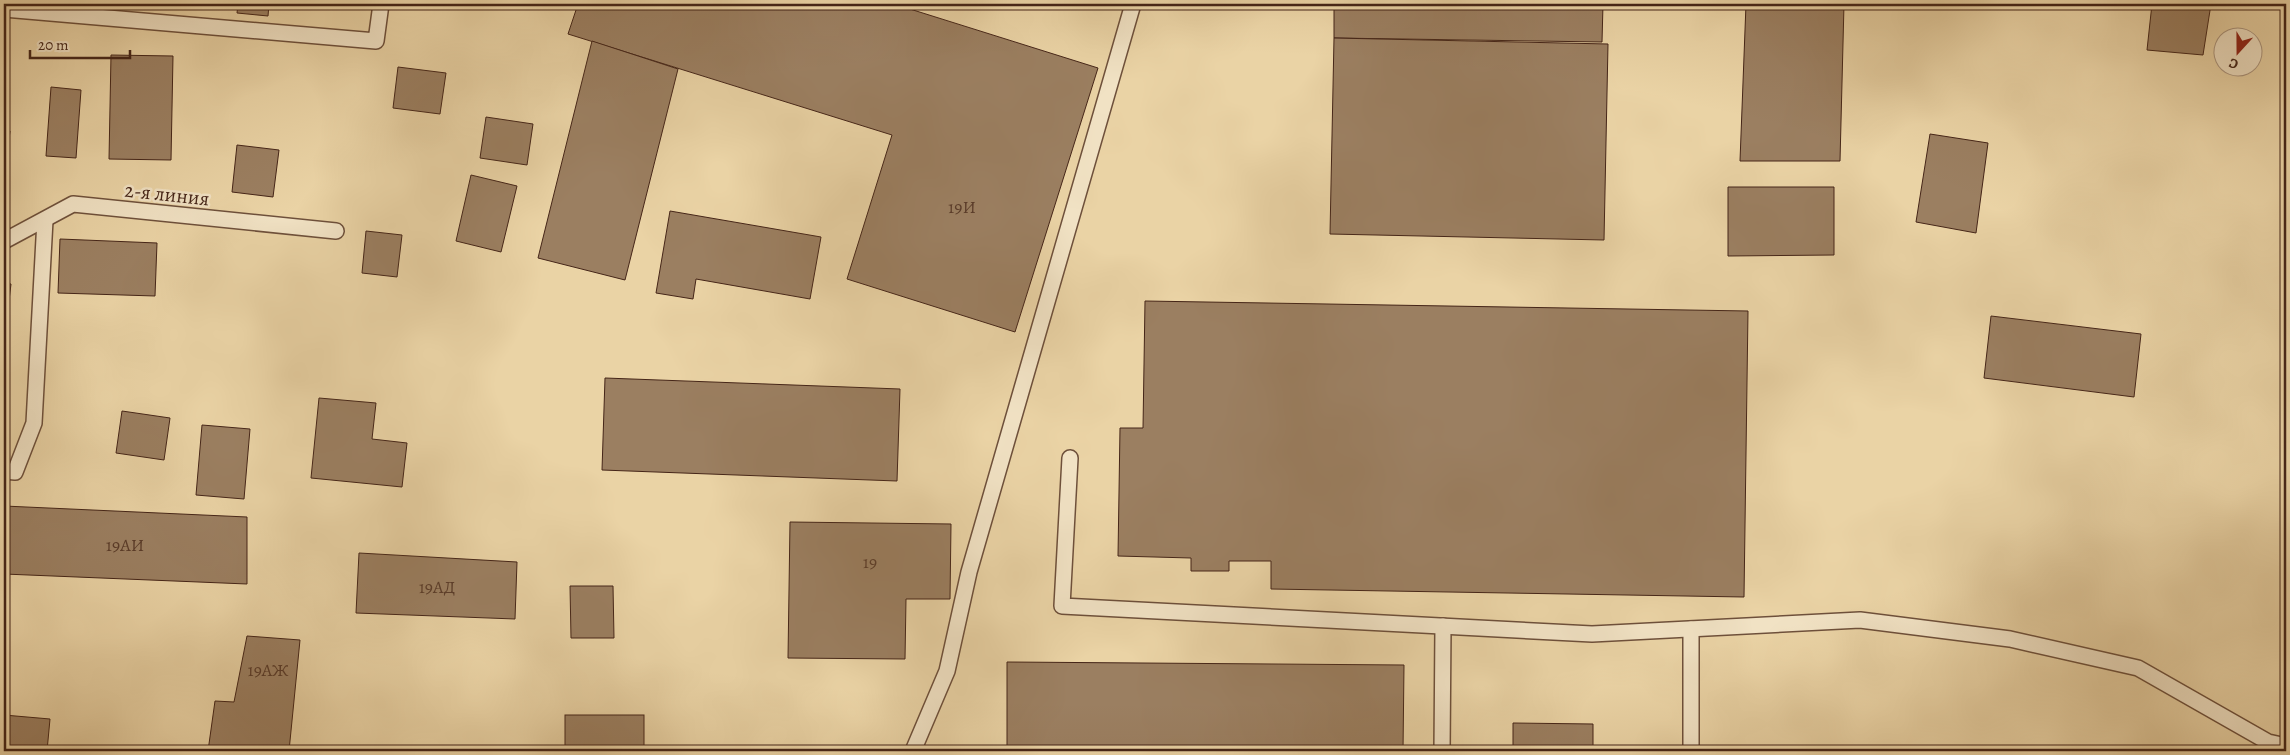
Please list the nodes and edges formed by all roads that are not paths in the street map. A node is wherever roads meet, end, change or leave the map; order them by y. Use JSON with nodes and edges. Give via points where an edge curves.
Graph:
{"nodes":[{"id":1,"x":381,"y":4,"type":"edge"},
{"id":2,"x":1133,"y":4,"type":"edge"},
{"id":3,"x":4,"y":9,"type":"edge"},
{"id":4,"x":45,"y":220,"type":"junction"},
{"id":5,"x":336,"y":231,"type":"dead end"},
{"id":6,"x":4,"y":241,"type":"edge"},
{"id":7,"x":1070,"y":458,"type":"dead end"},
{"id":8,"x":4,"y":471,"type":"edge"},
{"id":9,"x":1443,"y":626,"type":"junction"},
{"id":10,"x":1691,"y":629,"type":"junction"},
{"id":11,"x":2286,"y":746,"type":"edge"},
{"id":12,"x":913,"y":751,"type":"edge"},
{"id":13,"x":1442,"y":751,"type":"edge"},
{"id":14,"x":1691,"y":751,"type":"edge"}],
"edges":[{"from":1,"to":3,"type":"lane","via":[[376,41]]},
{"from":2,"to":12,"type":"lane","via":[[970,572],[947,671]]},
{"from":4,"to":5,"type":"lane","name":"2-я линия","via":[[73,204]]},
{"from":4,"to":6,"type":"lane","name":"2-я линия"},
{"from":4,"to":8,"type":"lane","via":[[34,423],[15,472]]},
{"from":7,"to":9,"type":"lane","via":[[1062,606]]},
{"from":9,"to":10,"type":"lane","via":[[1592,634]]},
{"from":9,"to":13,"type":"lane"},
{"from":10,"to":11,"type":"lane","via":[[1860,620],[2010,639],[2138,668],[2268,742]]},
{"from":10,"to":14,"type":"lane"}]}
